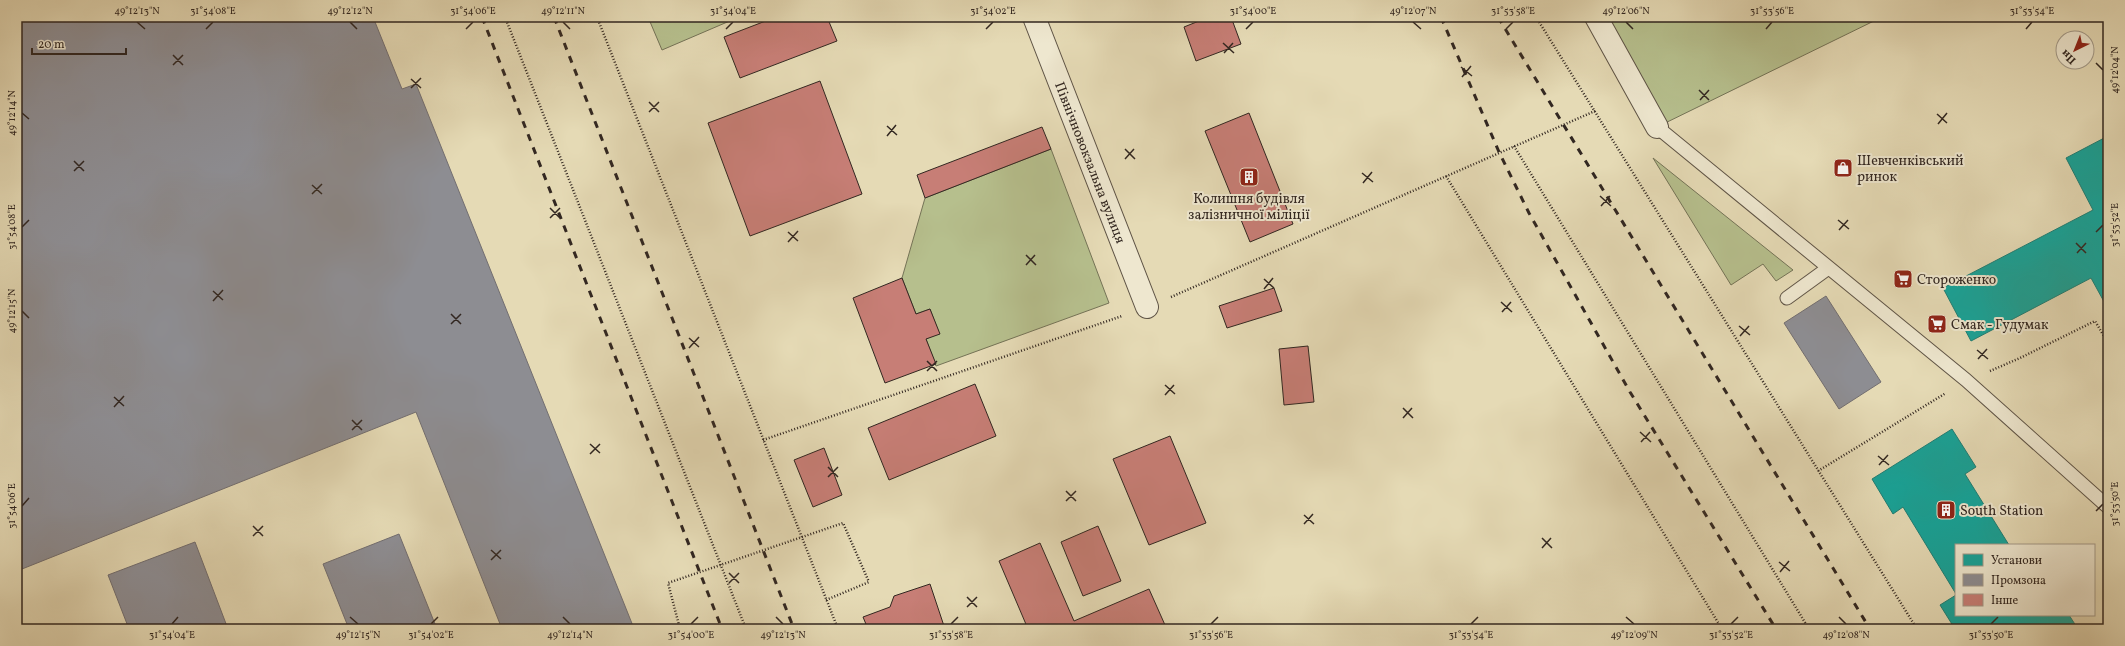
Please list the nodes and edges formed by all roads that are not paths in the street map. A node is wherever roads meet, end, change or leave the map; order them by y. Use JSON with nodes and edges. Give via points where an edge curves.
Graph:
{"nodes":[{"id":1,"x":1034,"y":17,"type":"edge"},
{"id":2,"x":1596,"y":17,"type":"edge"},
{"id":3,"x":1657,"y":127,"type":"joint"},
{"id":4,"x":1827,"y":268,"type":"junction"},
{"id":5,"x":1787,"y":298,"type":"dead end"},
{"id":6,"x":1147,"y":307,"type":"road end"},
{"id":7,"x":2108,"y":507,"type":"edge"}],
"edges":[{"from":1,"to":6,"type":"street","name":"Північновокзальна вулиця"},
{"from":2,"to":3,"type":"street"},
{"from":3,"to":4,"type":"lane"},
{"from":4,"to":5,"type":"lane"},
{"from":4,"to":7,"type":"lane","via":[[1966,380]]}]}
